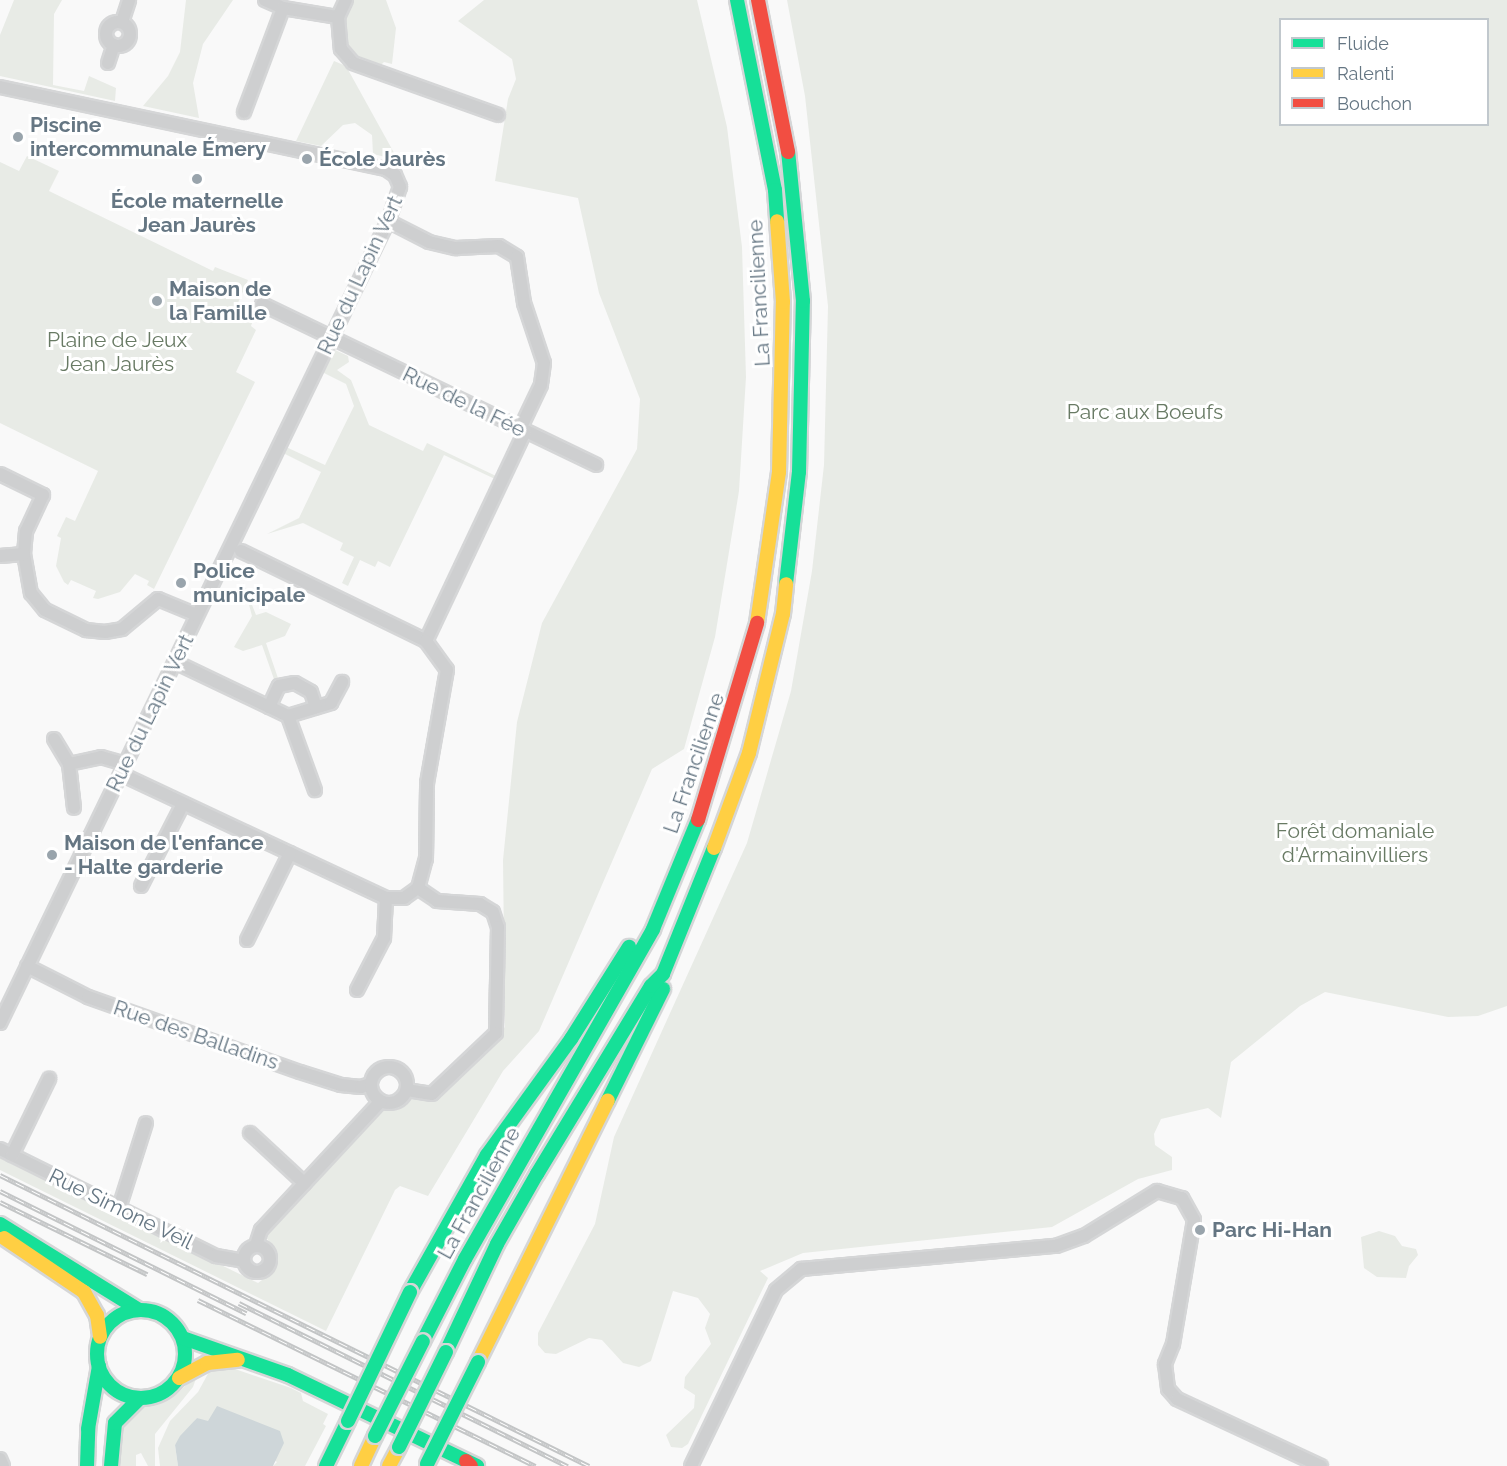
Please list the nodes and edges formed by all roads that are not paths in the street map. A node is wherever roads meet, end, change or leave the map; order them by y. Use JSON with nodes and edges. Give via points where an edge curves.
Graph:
{"nodes":[{"id":1,"x":129,"y":0,"type":"edge"},
{"id":2,"x":265,"y":0,"type":"edge"},
{"id":3,"x":346,"y":0,"type":"edge"},
{"id":4,"x":737,"y":0,"type":"edge"},
{"id":5,"x":758,"y":0,"type":"edge"},
{"id":6,"x":284,"y":8,"type":"junction"},
{"id":7,"x":338,"y":17,"type":"junction"},
{"id":8,"x":122,"y":22,"type":"junction"},
{"id":9,"x":114,"y":45,"type":"junction"},
{"id":10,"x":108,"y":63,"type":"dead end"},
{"id":11,"x":0,"y":87,"type":"edge"},
{"id":12,"x":244,"y":112,"type":"dead end"},
{"id":13,"x":498,"y":115,"type":"dead end"},
{"id":14,"x":388,"y":221,"type":"junction"},
{"id":15,"x":262,"y":304,"type":"dead end"},
{"id":16,"x":332,"y":338,"type":"junction"},
{"id":17,"x":523,"y":431,"type":"junction"},
{"id":18,"x":596,"y":465,"type":"dead end"},
{"id":19,"x":0,"y":474,"type":"edge"},
{"id":20,"x":233,"y":537,"type":"junction"},
{"id":21,"x":241,"y":551,"type":"junction"},
{"id":22,"x":225,"y":552,"type":"junction"},
{"id":23,"x":24,"y":554,"type":"junction"},
{"id":24,"x":0,"y":556,"type":"edge"},
{"id":25,"x":198,"y":615,"type":"junction"},
{"id":26,"x":426,"y":641,"type":"junction"},
{"id":27,"x":175,"y":662,"type":"junction"},
{"id":28,"x":342,"y":682,"type":"dead end"},
{"id":29,"x":269,"y":707,"type":"junction"},
{"id":30,"x":316,"y":707,"type":"junction"},
{"id":31,"x":288,"y":716,"type":"junction"},
{"id":32,"x":54,"y":739,"type":"dead end"},
{"id":33,"x":69,"y":764,"type":"junction"},
{"id":34,"x":123,"y":769,"type":"junction"},
{"id":35,"x":315,"y":790,"type":"dead end"},
{"id":36,"x":183,"y":804,"type":"junction"},
{"id":37,"x":74,"y":808,"type":"dead end"},
{"id":38,"x":290,"y":853,"type":"junction"},
{"id":39,"x":141,"y":886,"type":"dead end"},
{"id":40,"x":418,"y":888,"type":"junction"},
{"id":41,"x":386,"y":898,"type":"junction"},
{"id":42,"x":653,"y":930,"type":"junction"},
{"id":43,"x":247,"y":940,"type":"dead end"},
{"id":44,"x":27,"y":966,"type":"junction"},
{"id":45,"x":663,"y":974,"type":"junction"},
{"id":46,"x":357,"y":990,"type":"dead end"},
{"id":47,"x":0,"y":1023,"type":"edge"},
{"id":48,"x":49,"y":1079,"type":"dead end"},
{"id":49,"x":370,"y":1084,"type":"junction"},
{"id":50,"x":407,"y":1090,"type":"junction"},
{"id":51,"x":381,"y":1101,"type":"junction"},
{"id":52,"x":146,"y":1124,"type":"dead end"},
{"id":53,"x":250,"y":1133,"type":"dead end"},
{"id":54,"x":6,"y":1152,"type":"edge"},
{"id":55,"x":304,"y":1183,"type":"junction"},
{"id":56,"x":119,"y":1208,"type":"junction"},
{"id":57,"x":0,"y":1224,"type":"edge"},
{"id":58,"x":0,"y":1236,"type":"edge"},
{"id":59,"x":256,"y":1245,"type":"junction"},
{"id":60,"x":243,"y":1261,"type":"junction"},
{"id":61,"x":138,"y":1310,"type":"junction"},
{"id":62,"x":100,"y":1337,"type":"junction"},
{"id":63,"x":183,"y":1338,"type":"junction"},
{"id":64,"x":242,"y":1359,"type":"junction"},
{"id":65,"x":99,"y":1366,"type":"junction"},
{"id":66,"x":179,"y":1378,"type":"junction"},
{"id":67,"x":140,"y":1398,"type":"junction"},
{"id":68,"x":0,"y":1459,"type":"edge"},
{"id":69,"x":693,"y":1461,"type":"edge"},
{"id":70,"x":427,"y":1465,"type":"edge"},
{"id":71,"x":472,"y":1465,"type":"edge"},
{"id":72,"x":3,"y":1466,"type":"edge"},
{"id":73,"x":87,"y":1466,"type":"edge"},
{"id":74,"x":111,"y":1466,"type":"edge"},
{"id":75,"x":326,"y":1466,"type":"edge"},
{"id":76,"x":361,"y":1466,"type":"edge"},
{"id":77,"x":389,"y":1466,"type":"edge"},
{"id":78,"x":1321,"y":1466,"type":"edge"}],
"edges":[{"from":1,"to":8,"type":"street"},
{"from":2,"to":6,"type":"street"},
{"from":3,"to":7,"type":"street"},
{"from":4,"to":42,"type":"main road","name":"La Francilienne","via":[[765,128],[780,251],[784,353],[779,472],[766,574],[742,687],[705,804]]},
{"from":5,"to":45,"type":"main road","name":"La Francilienne","via":[[785,125],[800,249],[805,351],[794,539],[783,614],[749,753],[695,902]]},
{"from":6,"to":7,"type":"street"},
{"from":6,"to":12,"type":"street"},
{"from":7,"to":13,"type":"street","via":[[341,49],[354,63]]},
{"from":8,"to":9,"type":"street","via":[[114,22],[106,32]]},
{"from":8,"to":9,"type":"street","via":[[128,26],[130,37],[122,45]]},
{"from":9,"to":10,"type":"street"},
{"from":11,"to":14,"type":"street","name":"Rue du Lapin Vert","via":[[386,169],[395,175],[400,195]]},
{"from":14,"to":16,"type":"street","name":"Rue du Lapin Vert"},
{"from":14,"to":17,"type":"street","via":[[429,242],[456,248],[499,246],[517,257],[524,303],[544,363],[542,386]]},
{"from":15,"to":16,"type":"street","name":"Rue de la Fée"},
{"from":16,"to":17,"type":"street","name":"Rue de la Fée"},
{"from":16,"to":20,"type":"street","name":"Rue du Lapin Vert"},
{"from":17,"to":18,"type":"street","name":"Rue de la Fée"},
{"from":17,"to":26,"type":"street"},
{"from":19,"to":23,"type":"street","via":[[43,495],[26,531]]},
{"from":20,"to":21,"type":"street"},
{"from":20,"to":22,"type":"street","name":"Rue du Lapin Vert"},
{"from":21,"to":22,"type":"street","via":[[237,555]]},
{"from":21,"to":26,"type":"street"},
{"from":22,"to":25,"type":"street","name":"Rue du Lapin Vert"},
{"from":23,"to":24,"type":"street"},
{"from":23,"to":25,"type":"street","via":[[31,593],[45,610],[86,630],[122,629],[158,599]]},
{"from":25,"to":27,"type":"street","name":"Rue du Lapin Vert"},
{"from":26,"to":40,"type":"street","via":[[447,670],[427,783],[426,859]]},
{"from":27,"to":29,"type":"street"},
{"from":27,"to":34,"type":"street","name":"Rue du Lapin Vert"},
{"from":28,"to":30,"type":"street","via":[[331,703]]},
{"from":29,"to":30,"type":"street","via":[[279,686],[296,683],[311,692]]},
{"from":29,"to":31,"type":"street"},
{"from":30,"to":31,"type":"street"},
{"from":31,"to":35,"type":"street"},
{"from":32,"to":33,"type":"street"},
{"from":33,"to":34,"type":"street","via":[[101,757]]},
{"from":33,"to":37,"type":"street"},
{"from":34,"to":36,"type":"street"},
{"from":34,"to":44,"type":"street","name":"Rue du Lapin Vert"},
{"from":36,"to":38,"type":"street"},
{"from":36,"to":39,"type":"street"},
{"from":38,"to":41,"type":"street"},
{"from":38,"to":43,"type":"street"},
{"from":40,"to":41,"type":"street","via":[[404,898]]},
{"from":40,"to":50,"type":"street","via":[[437,900],[488,907],[497,918],[496,1033],[432,1094]]},
{"from":41,"to":46,"type":"street","via":[[384,938]]},
{"from":42,"to":75,"type":"main road","bridge":true,"via":[[634,938],[571,1039],[487,1155],[410,1292]]},
{"from":42,"to":76,"type":"main road","name":"La Francilienne","bridge":true,"via":[[471,1250]]},
{"from":44,"to":47,"type":"street","name":"Rue du Lapin Vert"},
{"from":44,"to":49,"type":"street","name":"Rue des Balladins","via":[[88,997],[300,1072],[341,1085]]},
{"from":45,"to":70,"type":"main road","bridge":true,"via":[[663,991]]},
{"from":45,"to":77,"type":"main road","name":"La Francilienne","bridge":true,"via":[[651,986],[497,1244]]},
{"from":48,"to":54,"type":"street"},
{"from":49,"to":50,"type":"street","via":[[380,1068],[393,1066],[403,1072]]},
{"from":49,"to":51,"type":"street"},
{"from":50,"to":51,"type":"street","via":[[395,1102]]},
{"from":51,"to":55,"type":"street"},
{"from":52,"to":56,"type":"street"},
{"from":53,"to":55,"type":"street"},
{"from":54,"to":56,"type":"street","name":"Rue Simone Veil"},
{"from":55,"to":59,"type":"street","via":[[261,1230]]},
{"from":56,"to":60,"type":"street","name":"Rue Simone Veil","via":[[216,1256]]},
{"from":57,"to":61,"type":"main road"},
{"from":58,"to":62,"type":"main road","via":[[84,1292],[97,1316]]},
{"from":59,"to":60,"type":"street","via":[[245,1252]]},
{"from":59,"to":60,"type":"street","via":[[267,1251],[267,1267],[251,1271]]},
{"from":61,"to":62,"type":"main road","via":[[116,1317]]},
{"from":61,"to":63,"type":"main road","via":[[162,1315]]},
{"from":62,"to":65,"type":"main road"},
{"from":63,"to":64,"type":"main road"},
{"from":63,"to":66,"type":"main road","via":[[185,1362]]},
{"from":64,"to":66,"type":"main road","via":[[207,1364]]},
{"from":64,"to":71,"type":"main road","via":[[338,1397]]},
{"from":65,"to":67,"type":"main road","via":[[116,1390]]},
{"from":65,"to":73,"type":"main road","via":[[88,1429]]},
{"from":66,"to":67,"type":"main road","via":[[164,1392]]},
{"from":67,"to":74,"type":"main road","via":[[115,1423]]},
{"from":68,"to":72,"type":"street"},
{"from":69,"to":78,"type":"street","via":[[776,1290],[801,1269],[1056,1246],[1084,1236],[1157,1191],[1182,1198],[1191,1208],[1194,1220],[1173,1344],[1165,1364],[1168,1389],[1177,1398]]}]}
